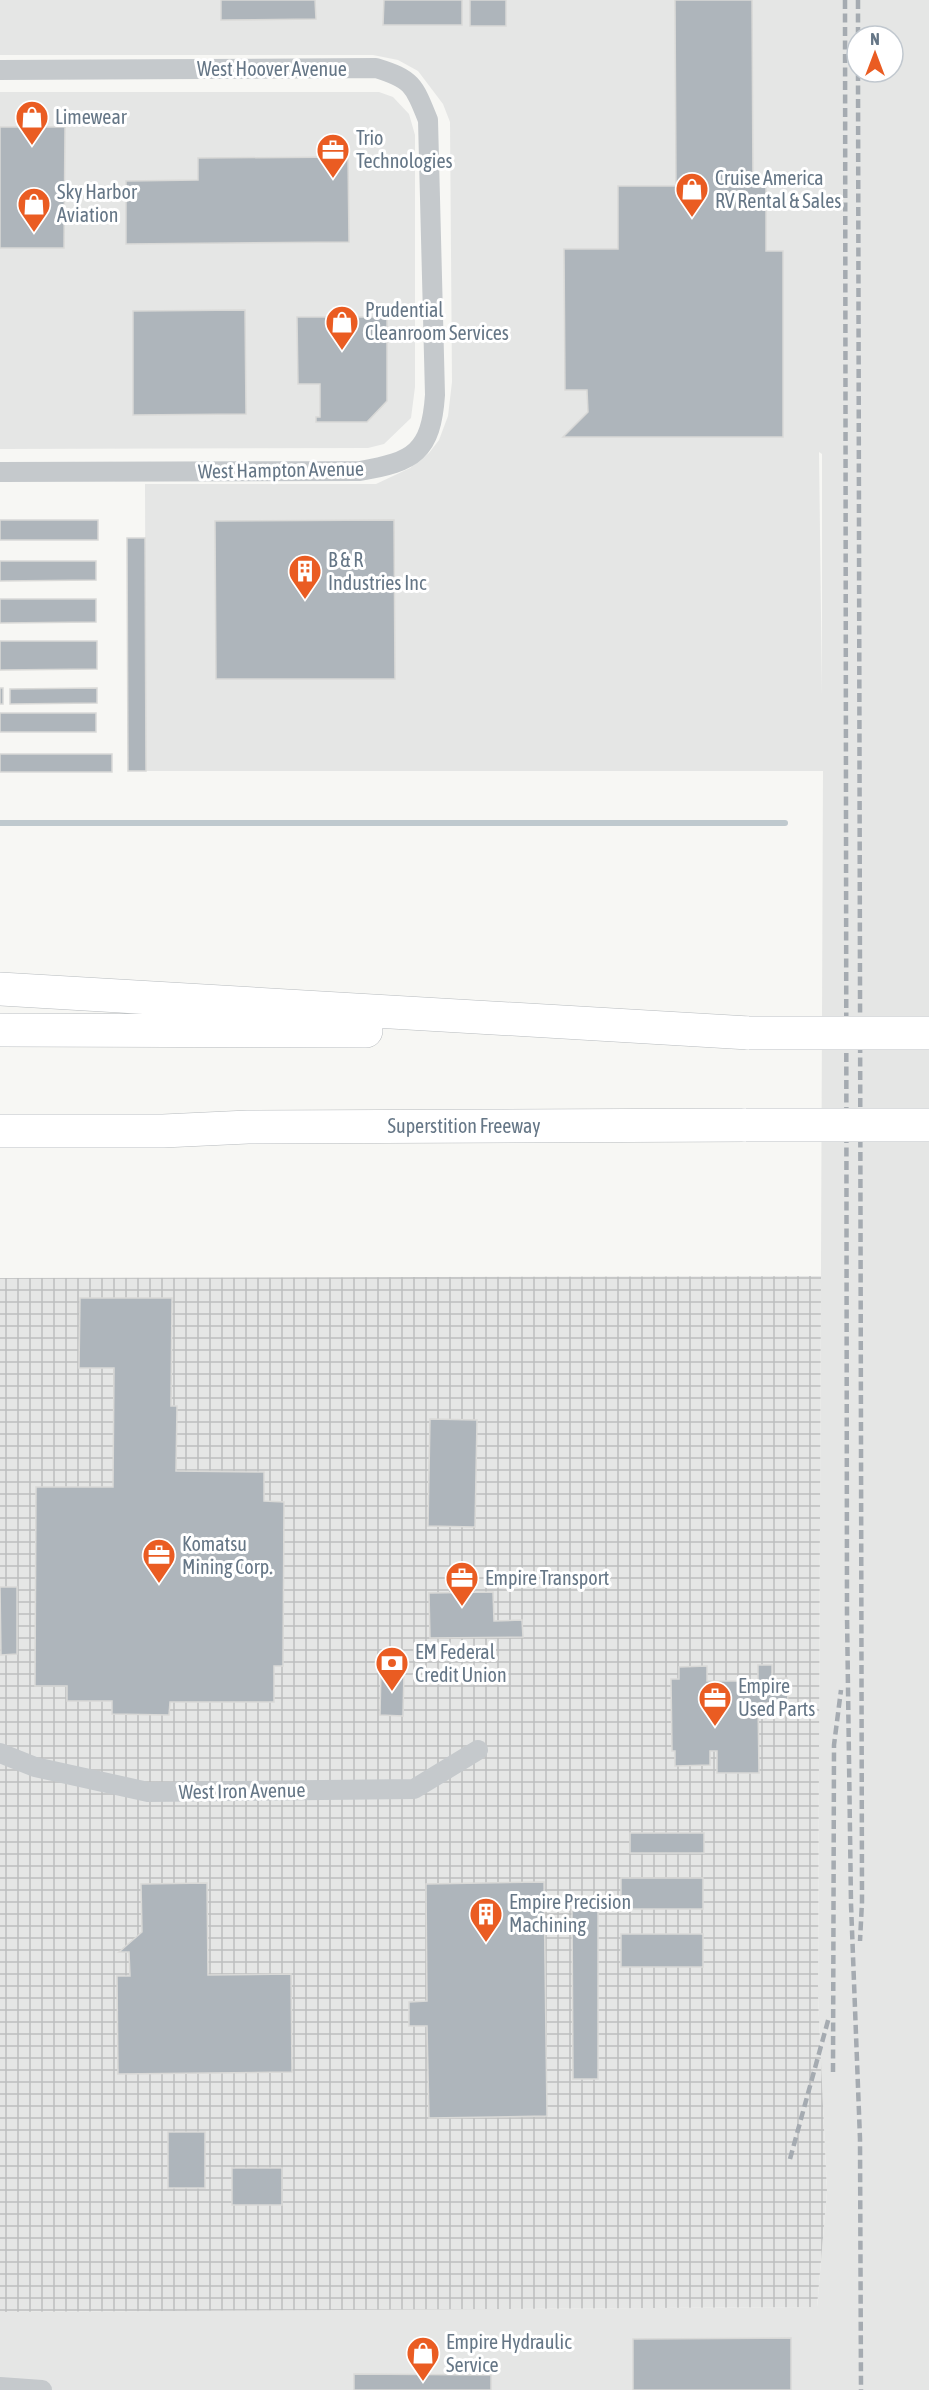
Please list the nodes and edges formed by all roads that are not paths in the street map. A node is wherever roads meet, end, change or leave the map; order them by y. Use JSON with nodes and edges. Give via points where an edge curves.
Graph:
{"nodes":[{"id":1,"x":0,"y":70,"type":"edge"},
{"id":2,"x":433,"y":208,"type":"joint"},
{"id":3,"x":0,"y":472,"type":"edge"},
{"id":4,"x":0,"y":989,"type":"edge"},
{"id":5,"x":0,"y":1030,"type":"edge"},
{"id":6,"x":749,"y":1033,"type":"junction"},
{"id":7,"x":929,"y":1033,"type":"edge"},
{"id":8,"x":929,"y":1125,"type":"edge"},
{"id":9,"x":0,"y":1131,"type":"edge"},
{"id":10,"x":163,"y":1131,"type":"junction"},
{"id":11,"x":0,"y":1143,"type":"edge"},
{"id":12,"x":478,"y":1750,"type":"dead end"},
{"id":13,"x":0,"y":1753,"type":"edge"},
{"id":14,"x":0,"y":2387,"type":"edge"},
{"id":15,"x":42,"y":2390,"type":"edge"}],
"edges":[{"from":1,"to":2,"type":"street","name":"West Hoover Avenue","via":[[376,68],[403,76],[419,97],[428,120]]},
{"from":2,"to":3,"type":"street","name":"West Hampton Avenue","via":[[434,424],[417,454],[389,466],[360,471]]},
{"from":4,"to":6,"type":"highway"},
{"from":5,"to":6,"type":"highway"},
{"from":6,"to":7,"type":"highway","bridge":true},
{"from":8,"to":10,"type":"highway","name":"Superstition Freeway","bridge":true,"via":[[248,1127]]},
{"from":9,"to":10,"type":"highway","name":"Superstition Freeway"},
{"from":10,"to":11,"type":"highway"},
{"from":12,"to":13,"type":"street","name":"West Iron Avenue","via":[[414,1789],[148,1792],[45,1769]]},
{"from":14,"to":15,"type":"street"}]}
